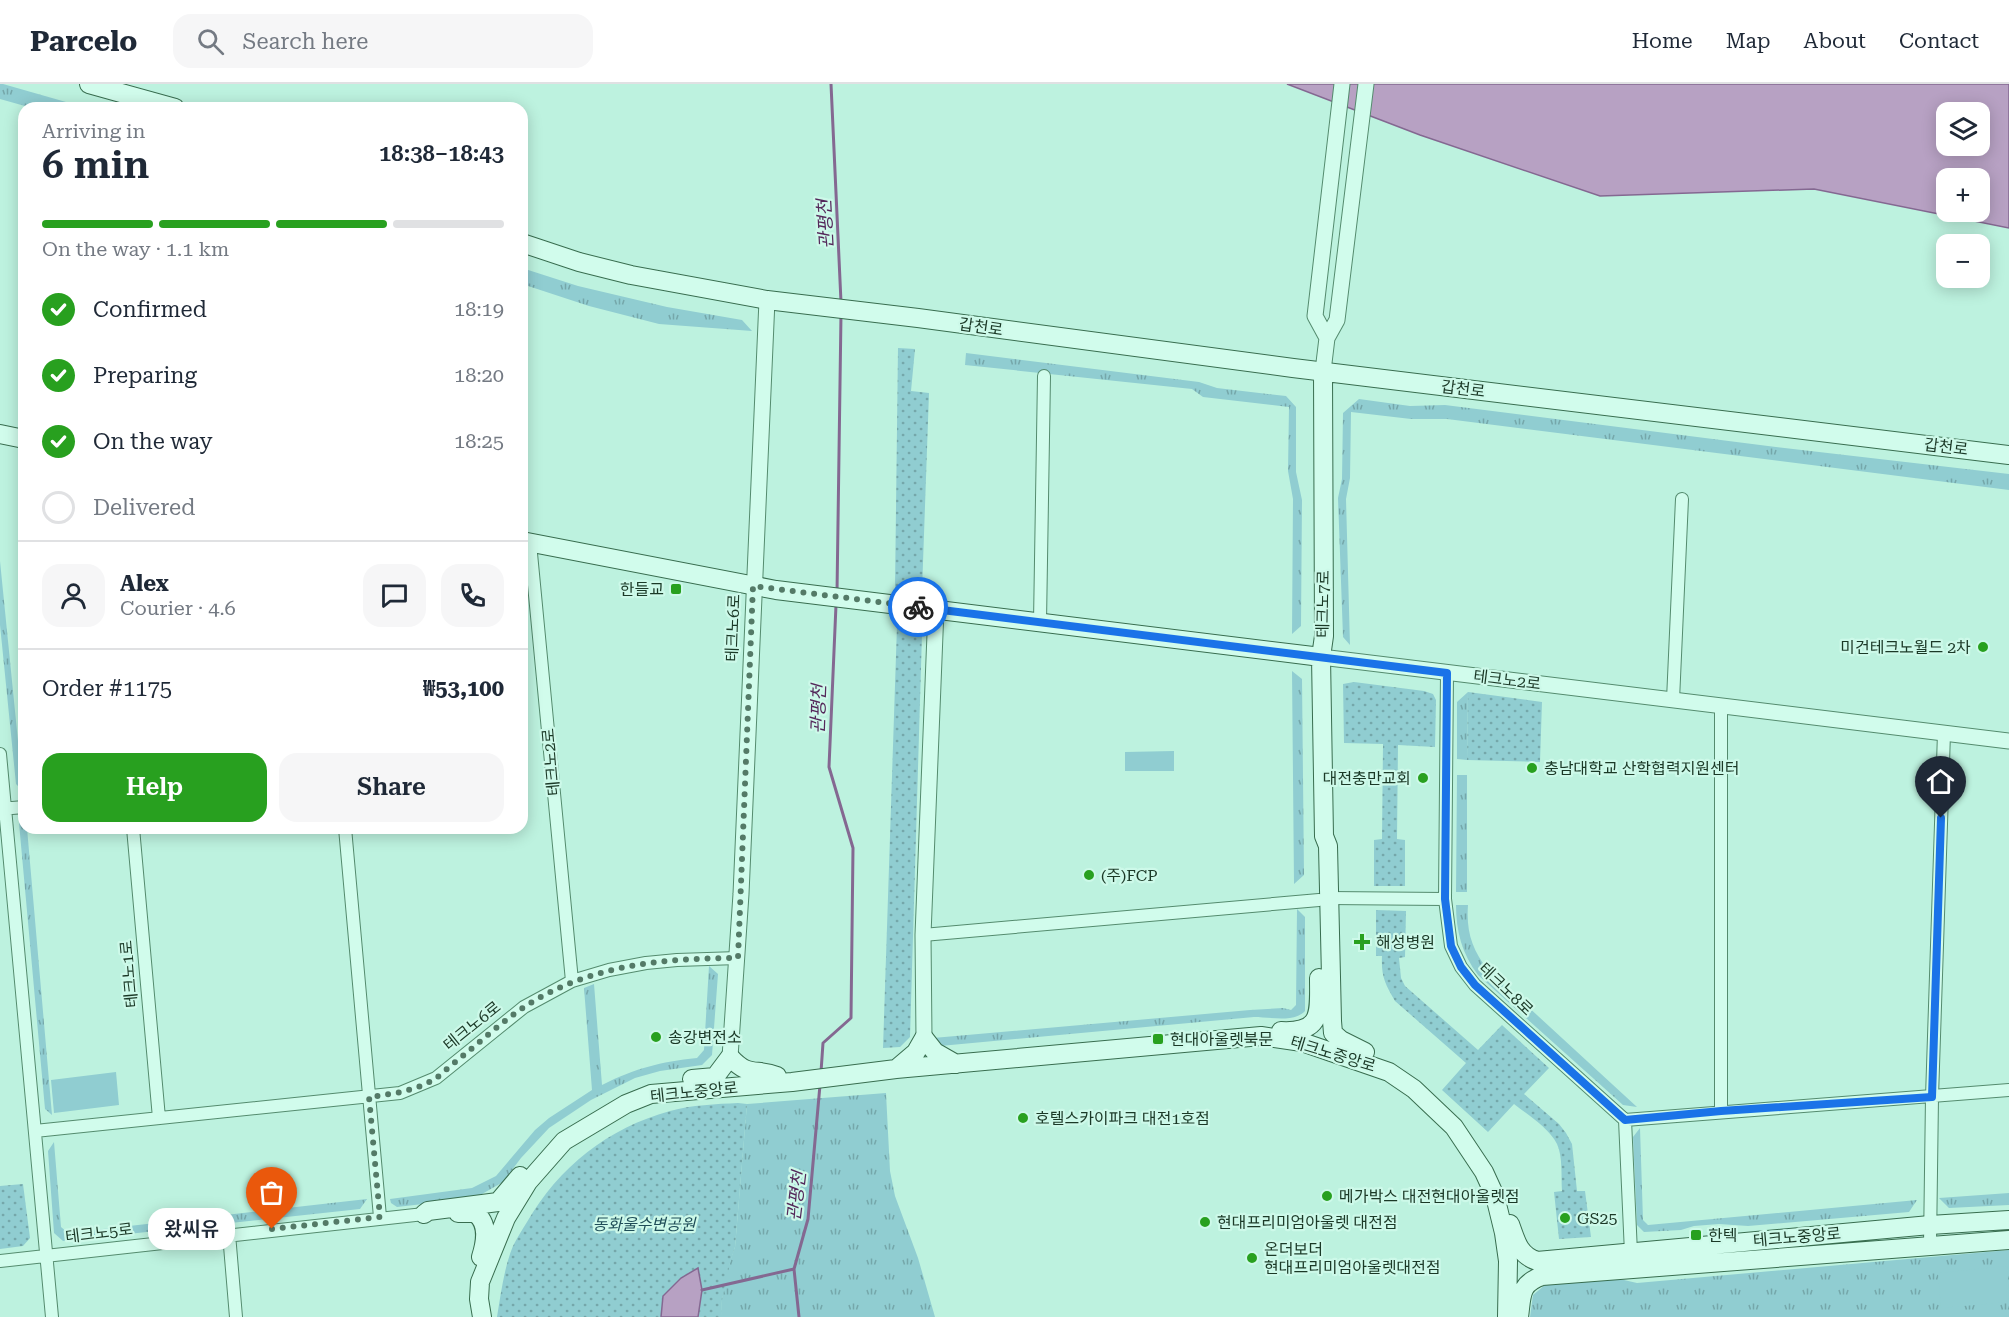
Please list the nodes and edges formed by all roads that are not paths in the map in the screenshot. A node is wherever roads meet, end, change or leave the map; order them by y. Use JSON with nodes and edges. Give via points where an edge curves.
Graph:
{"nodes":[{"id":1,"x":89,"y":84,"type":"edge"},
{"id":2,"x":1342,"y":84,"type":"edge"},
{"id":3,"x":1366,"y":84,"type":"edge"},
{"id":4,"x":154,"y":102,"type":"edge"},
{"id":5,"x":528,"y":245,"type":"edge"},
{"id":6,"x":774,"y":301,"type":"junction"},
{"id":7,"x":1327,"y":338,"type":"junction"},
{"id":8,"x":1323,"y":371,"type":"junction"},
{"id":9,"x":1044,"y":376,"type":"dead end"},
{"id":10,"x":0,"y":434,"type":"edge"},
{"id":11,"x":18,"y":438,"type":"edge"},
{"id":12,"x":2009,"y":455,"type":"edge"},
{"id":13,"x":1682,"y":499,"type":"dead end"},
{"id":14,"x":528,"y":542,"type":"edge"},
{"id":15,"x":528,"y":561,"type":"edge"},
{"id":16,"x":753,"y":586,"type":"junction"},
{"id":17,"x":936,"y":609,"type":"junction"},
{"id":18,"x":1040,"y":622,"type":"junction"},
{"id":19,"x":1321,"y":657,"type":"junction"},
{"id":20,"x":1447,"y":673,"type":"junction"},
{"id":21,"x":1672,"y":700,"type":"junction"},
{"id":22,"x":1721,"y":705,"type":"junction"},
{"id":23,"x":1944,"y":733,"type":"junction"},
{"id":24,"x":2009,"y":741,"type":"edge"},
{"id":25,"x":0,"y":754,"type":"edge"},
{"id":26,"x":18,"y":808,"type":"edge"},
{"id":27,"x":2,"y":809,"type":"edge"},
{"id":28,"x":134,"y":834,"type":"edge"},
{"id":29,"x":346,"y":834,"type":"edge"},
{"id":30,"x":1324,"y":899,"type":"junction"},
{"id":31,"x":1445,"y":899,"type":"junction"},
{"id":32,"x":923,"y":935,"type":"junction"},
{"id":33,"x":738,"y":958,"type":"junction"},
{"id":34,"x":572,"y":981,"type":"junction"},
{"id":35,"x":1261,"y":1036,"type":"junction"},
{"id":36,"x":924,"y":1038,"type":"junction"},
{"id":37,"x":730,"y":1057,"type":"junction"},
{"id":38,"x":956,"y":1064,"type":"junction"},
{"id":39,"x":889,"y":1070,"type":"junction"},
{"id":40,"x":1389,"y":1072,"type":"junction"},
{"id":41,"x":749,"y":1078,"type":"junction"},
{"id":42,"x":2009,"y":1090,"type":"edge"},
{"id":43,"x":651,"y":1094,"type":"junction"},
{"id":44,"x":369,"y":1097,"type":"junction"},
{"id":45,"x":1932,"y":1097,"type":"junction"},
{"id":46,"x":1721,"y":1111,"type":"junction"},
{"id":47,"x":159,"y":1118,"type":"junction"},
{"id":48,"x":1625,"y":1120,"type":"junction"},
{"id":49,"x":35,"y":1131,"type":"junction"},
{"id":50,"x":564,"y":1141,"type":"junction"},
{"id":51,"x":1495,"y":1196,"type":"junction"},
{"id":52,"x":424,"y":1214,"type":"junction"},
{"id":53,"x":380,"y":1217,"type":"junction"},
{"id":54,"x":2009,"y":1220,"type":"edge"},
{"id":55,"x":1930,"y":1225,"type":"junction"},
{"id":56,"x":229,"y":1234,"type":"junction"},
{"id":57,"x":2009,"y":1240,"type":"edge"},
{"id":58,"x":1930,"y":1245,"type":"junction"},
{"id":59,"x":1631,"y":1253,"type":"junction"},
{"id":60,"x":46,"y":1256,"type":"junction"},
{"id":61,"x":0,"y":1261,"type":"edge"},
{"id":62,"x":1549,"y":1268,"type":"junction"},
{"id":63,"x":479,"y":1290,"type":"junction"},
{"id":64,"x":52,"y":1317,"type":"edge"},
{"id":65,"x":237,"y":1317,"type":"edge"},
{"id":66,"x":471,"y":1317,"type":"edge"},
{"id":67,"x":482,"y":1317,"type":"edge"},
{"id":68,"x":1507,"y":1317,"type":"edge"},
{"id":69,"x":1519,"y":1317,"type":"edge"}],
"edges":[{"from":1,"to":4,"type":"main road"},
{"from":2,"to":7,"type":"street","via":[[1315,316]]},
{"from":3,"to":7,"type":"street","via":[[1336,320]]},
{"from":5,"to":6,"type":"main road","via":[[631,275]]},
{"from":6,"to":8,"type":"main road","name":"갑천로"},
{"from":6,"to":16,"type":"street","name":"테크노6로"},
{"from":7,"to":8,"type":"street"},
{"from":8,"to":12,"type":"main road","name":"갑천로"},
{"from":8,"to":19,"type":"main road","name":"테크노7로"},
{"from":9,"to":18,"type":"street"},
{"from":10,"to":11,"type":"main road"},
{"from":13,"to":21,"type":"street"},
{"from":14,"to":16,"type":"main road","name":"테크노2로"},
{"from":15,"to":34,"type":"street","name":"테크노2로"},
{"from":16,"to":17,"type":"main road","name":"테크노2로"},
{"from":16,"to":33,"type":"street","name":"테크노6로"},
{"from":17,"to":18,"type":"main road","name":"테크노2로"},
{"from":17,"to":32,"type":"street"},
{"from":18,"to":19,"type":"main road","name":"테크노2로"},
{"from":19,"to":20,"type":"street","name":"테크노2로"},
{"from":19,"to":30,"type":"main road","name":"테크노7로","via":[[1324,836],[1328,846]]},
{"from":20,"to":21,"type":"street","name":"테크노2로"},
{"from":20,"to":31,"type":"street","name":"테크노8로"},
{"from":21,"to":22,"type":"street","name":"테크노2로"},
{"from":22,"to":23,"type":"street","name":"테크노2로"},
{"from":22,"to":46,"type":"street"},
{"from":23,"to":24,"type":"street","name":"테크노2로"},
{"from":23,"to":45,"type":"street"},
{"from":25,"to":27,"type":"street","name":"테크노5로"},
{"from":26,"to":27,"type":"street"},
{"from":27,"to":49,"type":"street","name":"테크노5로"},
{"from":28,"to":47,"type":"street","name":"테크노1로"},
{"from":29,"to":44,"type":"street"},
{"from":30,"to":31,"type":"street"},
{"from":30,"to":32,"type":"street"},
{"from":30,"to":35,"type":"main road","name":"테크노7로","via":[[1319,1006],[1315,1019],[1307,1029],[1279,1030]]},
{"from":30,"to":40,"type":"main road","name":"테크노7로","via":[[1333,1033],[1373,1056]]},
{"from":31,"to":48,"type":"street","name":"테크노8로","via":[[1451,946],[1475,985]]},
{"from":32,"to":36,"type":"street"},
{"from":33,"to":34,"type":"street","name":"테크노6로","via":[[646,963]]},
{"from":33,"to":37,"type":"street","name":"테크노6로"},
{"from":34,"to":44,"type":"street","name":"테크노6로","via":[[524,1007],[436,1078],[400,1093]]},
{"from":35,"to":38,"type":"main road","name":"테크노중앙로"},
{"from":35,"to":40,"type":"main road","name":"테크노중앙로","via":[[1302,1042]]},
{"from":36,"to":38,"type":"main road","via":[[935,1052]]},
{"from":36,"to":39,"type":"main road","via":[[916,1052]]},
{"from":37,"to":41,"type":"main road"},
{"from":37,"to":43,"type":"main road","via":[[715,1077],[674,1083]]},
{"from":38,"to":39,"type":"main road","name":"테크노중앙로"},
{"from":39,"to":41,"type":"main road","name":"테크노중앙로","via":[[792,1082]]},
{"from":40,"to":51,"type":"main road","name":"테크노중앙로","via":[[1414,1089],[1454,1127]]},
{"from":41,"to":43,"type":"main road","name":"테크노중앙로"},
{"from":42,"to":45,"type":"street"},
{"from":43,"to":50,"type":"main road","name":"테크노중앙로","via":[[626,1104]]},
{"from":44,"to":47,"type":"street"},
{"from":44,"to":53,"type":"street"},
{"from":45,"to":46,"type":"street"},
{"from":45,"to":55,"type":"street"},
{"from":46,"to":48,"type":"street"},
{"from":47,"to":49,"type":"street"},
{"from":48,"to":59,"type":"street"},
{"from":49,"to":60,"type":"street","name":"테크노5로"},
{"from":50,"to":52,"type":"main road","via":[[545,1149],[498,1202]]},
{"from":50,"to":63,"type":"main road","name":"테크노중앙로","via":[[540,1167],[506,1218]]},
{"from":51,"to":62,"type":"main road","via":[[1527,1258]]},
{"from":51,"to":68,"type":"main road","name":"테크노중앙로","via":[[1508,1261]]},
{"from":52,"to":53,"type":"street","name":"테크노5로"},
{"from":52,"to":63,"type":"main road","via":[[475,1213],[481,1217],[485,1236],[478,1264]]},
{"from":53,"to":56,"type":"street","name":"테크노5로"},
{"from":54,"to":55,"type":"main road","name":"테크노중앙로"},
{"from":55,"to":58,"type":"street"},
{"from":55,"to":59,"type":"main road","name":"테크노중앙로"},
{"from":56,"to":60,"type":"street","name":"테크노5로"},
{"from":56,"to":65,"type":"street"},
{"from":57,"to":58,"type":"main road","name":"테크노중앙로"},
{"from":58,"to":62,"type":"main road","name":"테크노중앙로"},
{"from":59,"to":62,"type":"main road","name":"테크노중앙로"},
{"from":60,"to":61,"type":"street"},
{"from":60,"to":64,"type":"street"},
{"from":62,"to":69,"type":"main road","via":[[1523,1288]]},
{"from":63,"to":66,"type":"main road","name":"테크노중앙로","via":[[471,1306]]},
{"from":63,"to":67,"type":"main road"}]}
